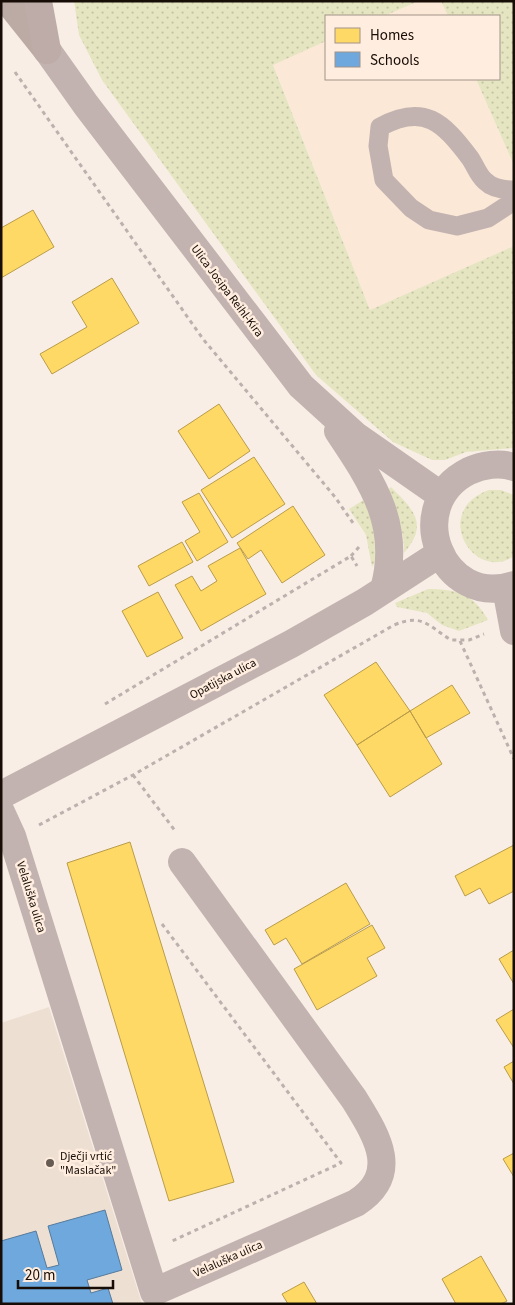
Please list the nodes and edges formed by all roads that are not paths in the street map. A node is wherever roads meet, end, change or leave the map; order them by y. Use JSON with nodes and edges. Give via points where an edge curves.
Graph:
{"nodes":[{"id":1,"x":8,"y":1,"type":"edge"},
{"id":2,"x":38,"y":1,"type":"edge"},
{"id":3,"x":47,"y":50,"type":"junction"},
{"id":4,"x":514,"y":190,"type":"edge"},
{"id":5,"x":514,"y":201,"type":"edge"},
{"id":6,"x":324,"y":409,"type":"junction"},
{"id":7,"x":514,"y":467,"type":"edge"},
{"id":8,"x":442,"y":496,"type":"junction"},
{"id":9,"x":440,"y":554,"type":"junction"},
{"id":10,"x":510,"y":587,"type":"edge"},
{"id":11,"x":379,"y":592,"type":"junction"},
{"id":12,"x":513,"y":627,"type":"edge"},
{"id":13,"x":1,"y":795,"type":"edge"},
{"id":14,"x":6,"y":824,"type":"edge"},
{"id":15,"x":182,"y":862,"type":"road end"},
{"id":16,"x":156,"y":1298,"type":"edge"}],
"edges":[{"from":1,"to":3,"type":"main road"},
{"from":2,"to":3,"type":"highway"},
{"from":3,"to":6,"type":"street","name":"Ulica Josipa Reihl-Kira","via":[[274,354]]},
{"from":4,"to":5,"type":"lane","via":[[502,190],[485,181],[448,132],[428,117],[400,117],[380,127],[378,146],[384,180],[411,208],[429,220],[457,226],[488,218]]},
{"from":6,"to":8,"type":"street","name":"Ulica Josipa Reihl-Kira","via":[[356,436]]},
{"from":6,"to":11,"type":"street","via":[[363,468],[385,516],[391,554]]},
{"from":7,"to":8,"type":"street","via":[[492,464],[475,468],[460,476]]},
{"from":8,"to":9,"type":"street","via":[[434,520],[434,537]]},
{"from":9,"to":10,"type":"street","via":[[448,567],[467,581],[490,589]]},
{"from":9,"to":11,"type":"street","name":"Opatijska ulica"},
{"from":10,"to":12,"type":"street"},
{"from":11,"to":13,"type":"street","name":"Opatijska ulica","via":[[291,644]]},
{"from":14,"to":16,"type":"street","name":"Velaluška ulica"},
{"from":15,"to":16,"type":"street","name":"Velaluška ulica","via":[[354,1099],[373,1129],[381,1153],[382,1175],[372,1193],[356,1203]]}]}
